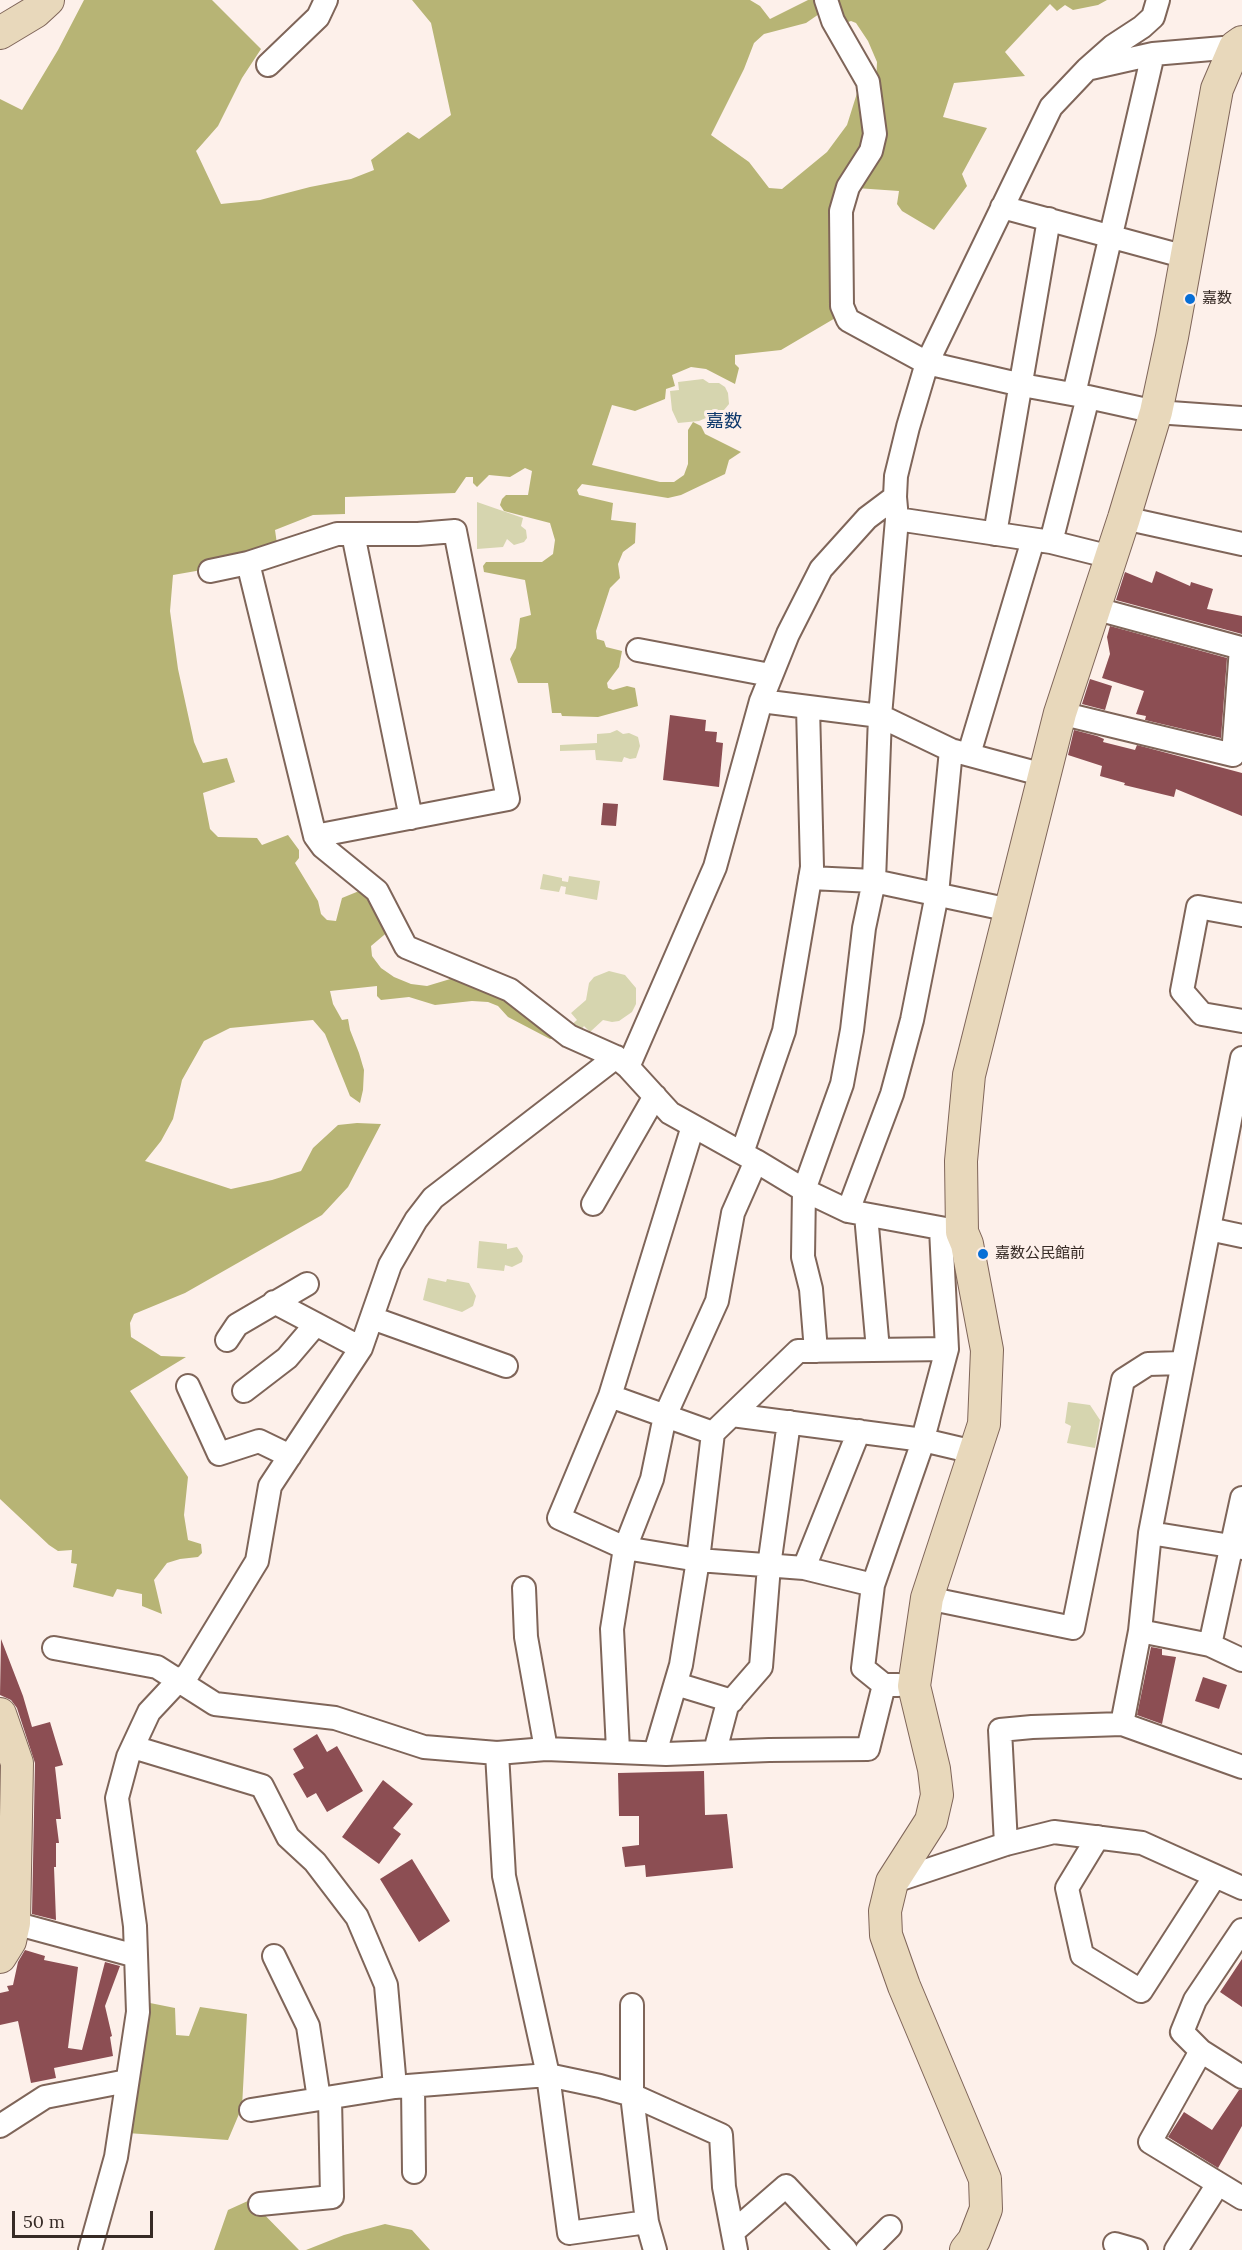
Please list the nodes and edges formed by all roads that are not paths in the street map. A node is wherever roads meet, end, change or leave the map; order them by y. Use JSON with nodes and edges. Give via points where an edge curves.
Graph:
{"nodes":[{"id":1,"x":48,"y":0,"type":"edge"},
{"id":2,"x":326,"y":0,"type":"edge"},
{"id":3,"x":826,"y":0,"type":"edge"},
{"id":4,"x":1158,"y":0,"type":"edge"},
{"id":5,"x":0,"y":33,"type":"edge"},
{"id":6,"x":1239,"y":45,"type":"edge"},
{"id":7,"x":1153,"y":54,"type":"junction"},
{"id":8,"x":268,"y":65,"type":"dead end"},
{"id":9,"x":1087,"y":69,"type":"junction"},
{"id":10,"x":1002,"y":207,"type":"junction"},
{"id":11,"x":1049,"y":219,"type":"junction"},
{"id":12,"x":1110,"y":236,"type":"junction"},
{"id":13,"x":1186,"y":257,"type":"junction"},
{"id":14,"x":927,"y":363,"type":"junction"},
{"id":15,"x":1022,"y":385,"type":"junction"},
{"id":16,"x":1081,"y":395,"type":"junction"},
{"id":17,"x":1156,"y":412,"type":"junction"},
{"id":18,"x":1242,"y":418,"type":"edge"},
{"id":19,"x":896,"y":508,"type":"junction"},
{"id":20,"x":1124,"y":518,"type":"junction"},
{"id":21,"x":353,"y":534,"type":"junction"},
{"id":22,"x":995,"y":534,"type":"junction"},
{"id":23,"x":1042,"y":541,"type":"junction"},
{"id":24,"x":1242,"y":544,"type":"edge"},
{"id":25,"x":1111,"y":557,"type":"junction"},
{"id":26,"x":248,"y":562,"type":"junction"},
{"id":27,"x":210,"y":571,"type":"dead end"},
{"id":28,"x":1093,"y":608,"type":"junction"},
{"id":29,"x":638,"y":650,"type":"dead end"},
{"id":30,"x":770,"y":675,"type":"junction"},
{"id":31,"x":761,"y":701,"type":"junction"},
{"id":32,"x":808,"y":707,"type":"junction"},
{"id":33,"x":1060,"y":713,"type":"junction"},
{"id":34,"x":880,"y":716,"type":"junction"},
{"id":35,"x":960,"y":752,"type":"junction"},
{"id":36,"x":1044,"y":775,"type":"junction"},
{"id":37,"x":411,"y":818,"type":"junction"},
{"id":38,"x":315,"y":836,"type":"junction"},
{"id":39,"x":810,"y":878,"type":"junction"},
{"id":40,"x":874,"y":881,"type":"junction"},
{"id":41,"x":937,"y":894,"type":"junction"},
{"id":42,"x":1010,"y":909,"type":"junction"},
{"id":43,"x":1242,"y":915,"type":"edge"},
{"id":44,"x":1242,"y":1022,"type":"edge"},
{"id":45,"x":1242,"y":1058,"type":"edge"},
{"id":46,"x":622,"y":1062,"type":"junction"},
{"id":47,"x":655,"y":1096,"type":"junction"},
{"id":48,"x":693,"y":1126,"type":"junction"},
{"id":49,"x":749,"y":1157,"type":"junction"},
{"id":50,"x":804,"y":1190,"type":"junction"},
{"id":51,"x":593,"y":1204,"type":"dead end"},
{"id":52,"x":857,"y":1213,"type":"junction"},
{"id":53,"x":1209,"y":1230,"type":"junction"},
{"id":54,"x":951,"y":1231,"type":"junction"},
{"id":55,"x":1242,"y":1236,"type":"edge"},
{"id":56,"x":307,"y":1284,"type":"dead end"},
{"id":57,"x":274,"y":1302,"type":"junction"},
{"id":58,"x":372,"y":1318,"type":"junction"},
{"id":59,"x":316,"y":1324,"type":"junction"},
{"id":60,"x":227,"y":1340,"type":"dead end"},
{"id":61,"x":361,"y":1348,"type":"junction"},
{"id":62,"x":947,"y":1349,"type":"junction"},
{"id":63,"x":878,"y":1350,"type":"junction"},
{"id":64,"x":816,"y":1351,"type":"junction"},
{"id":65,"x":1182,"y":1363,"type":"junction"},
{"id":66,"x":506,"y":1366,"type":"dead end"},
{"id":67,"x":188,"y":1386,"type":"dead end"},
{"id":68,"x":243,"y":1390,"type":"dead end"},
{"id":69,"x":610,"y":1396,"type":"junction"},
{"id":70,"x":732,"y":1415,"type":"junction"},
{"id":71,"x":665,"y":1416,"type":"junction"},
{"id":72,"x":789,"y":1422,"type":"junction"},
{"id":73,"x":859,"y":1431,"type":"junction"},
{"id":74,"x":713,"y":1433,"type":"junction"},
{"id":75,"x":923,"y":1440,"type":"junction"},
{"id":76,"x":975,"y":1452,"type":"junction"},
{"id":77,"x":290,"y":1456,"type":"junction"},
{"id":78,"x":1242,"y":1498,"type":"edge"},
{"id":79,"x":1150,"y":1533,"type":"junction"},
{"id":80,"x":1237,"y":1547,"type":"edge"},
{"id":81,"x":625,"y":1548,"type":"junction"},
{"id":82,"x":698,"y":1560,"type":"junction"},
{"id":83,"x":769,"y":1566,"type":"junction"},
{"id":84,"x":804,"y":1568,"type":"junction"},
{"id":85,"x":873,"y":1585,"type":"junction"},
{"id":86,"x":524,"y":1588,"type":"dead end"},
{"id":87,"x":927,"y":1598,"type":"junction"},
{"id":88,"x":1140,"y":1631,"type":"junction"},
{"id":89,"x":1210,"y":1645,"type":"junction"},
{"id":90,"x":54,"y":1648,"type":"dead end"},
{"id":91,"x":1242,"y":1660,"type":"edge"},
{"id":92,"x":178,"y":1681,"type":"junction"},
{"id":93,"x":676,"y":1684,"type":"junction"},
{"id":94,"x":899,"y":1685,"type":"junction"},
{"id":95,"x":732,"y":1701,"type":"junction"},
{"id":96,"x":0,"y":1714,"type":"edge"},
{"id":97,"x":1122,"y":1724,"type":"junction"},
{"id":98,"x":133,"y":1747,"type":"junction"},
{"id":99,"x":546,"y":1749,"type":"junction"},
{"id":100,"x":618,"y":1750,"type":"junction"},
{"id":101,"x":715,"y":1752,"type":"junction"},
{"id":102,"x":497,"y":1753,"type":"junction"},
{"id":103,"x":655,"y":1753,"type":"junction"},
{"id":104,"x":1242,"y":1767,"type":"edge"},
{"id":105,"x":1098,"y":1838,"type":"junction"},
{"id":106,"x":1006,"y":1844,"type":"junction"},
{"id":107,"x":1215,"y":1876,"type":"junction"},
{"id":108,"x":892,"y":1882,"type":"junction"},
{"id":109,"x":1242,"y":1888,"type":"edge"},
{"id":110,"x":14,"y":1923,"type":"junction"},
{"id":111,"x":1240,"y":1941,"type":"edge"},
{"id":112,"x":136,"y":1956,"type":"junction"},
{"id":113,"x":274,"y":1956,"type":"dead end"},
{"id":114,"x":0,"y":1957,"type":"edge"},
{"id":115,"x":632,"y":2005,"type":"dead end"},
{"id":116,"x":1201,"y":2051,"type":"junction"},
{"id":117,"x":548,"y":2075,"type":"junction"},
{"id":118,"x":1242,"y":2077,"type":"edge"},
{"id":119,"x":127,"y":2081,"type":"junction"},
{"id":120,"x":404,"y":2087,"type":"junction"},
{"id":121,"x":632,"y":2096,"type":"junction"},
{"id":122,"x":325,"y":2098,"type":"junction"},
{"id":123,"x":251,"y":2110,"type":"dead end"},
{"id":124,"x":0,"y":2126,"type":"edge"},
{"id":125,"x":414,"y":2172,"type":"dead end"},
{"id":126,"x":1218,"y":2184,"type":"junction"},
{"id":127,"x":1242,"y":2198,"type":"edge"},
{"id":128,"x":260,"y":2204,"type":"dead end"},
{"id":129,"x":647,"y":2222,"type":"junction"},
{"id":130,"x":890,"y":2227,"type":"dead end"},
{"id":131,"x":734,"y":2241,"type":"edge"},
{"id":132,"x":90,"y":2250,"type":"edge"},
{"id":133,"x":655,"y":2250,"type":"edge"},
{"id":134,"x":846,"y":2250,"type":"edge"},
{"id":135,"x":867,"y":2250,"type":"edge"},
{"id":136,"x":966,"y":2250,"type":"edge"},
{"id":137,"x":1176,"y":2250,"type":"edge"}],
"edges":[{"from":1,"to":5,"type":"street"},
{"from":2,"to":8,"type":"street","via":[[318,17]]},
{"from":3,"to":14,"type":"street","via":[[833,21],[868,82],[875,134],[871,151],[848,187],[841,211],[842,306],[848,320]]},
{"from":4,"to":9,"type":"street","via":[[1148,22]]},
{"from":6,"to":7,"type":"street"},
{"from":6,"to":13,"type":"street","via":[[1217,89]]},
{"from":7,"to":9,"type":"street"},
{"from":7,"to":12,"type":"street"},
{"from":9,"to":10,"type":"street","via":[[1051,107]]},
{"from":10,"to":11,"type":"street"},
{"from":10,"to":14,"type":"street"},
{"from":11,"to":12,"type":"street"},
{"from":11,"to":15,"type":"street"},
{"from":12,"to":13,"type":"street"},
{"from":12,"to":16,"type":"street"},
{"from":13,"to":17,"type":"street"},
{"from":14,"to":15,"type":"street"},
{"from":14,"to":19,"type":"street","via":[[896,476]]},
{"from":15,"to":16,"type":"street"},
{"from":15,"to":22,"type":"street"},
{"from":16,"to":17,"type":"street"},
{"from":16,"to":23,"type":"street"},
{"from":17,"to":18,"type":"street"},
{"from":17,"to":20,"type":"street"},
{"from":19,"to":22,"type":"street"},
{"from":19,"to":30,"type":"street","via":[[867,518],[821,569]]},
{"from":19,"to":34,"type":"street"},
{"from":20,"to":24,"type":"street"},
{"from":20,"to":25,"type":"street"},
{"from":21,"to":26,"type":"street","via":[[337,534]]},
{"from":21,"to":37,"type":"street"},
{"from":21,"to":37,"type":"street","via":[[455,531],[508,799]]},
{"from":22,"to":23,"type":"street"},
{"from":23,"to":25,"type":"street"},
{"from":23,"to":35,"type":"street"},
{"from":25,"to":28,"type":"street"},
{"from":26,"to":27,"type":"street"},
{"from":26,"to":38,"type":"street"},
{"from":28,"to":33,"type":"street"},
{"from":28,"to":33,"type":"street","via":[[1241,648],[1233,755]]},
{"from":29,"to":30,"type":"street"},
{"from":30,"to":31,"type":"street"},
{"from":31,"to":32,"type":"street"},
{"from":31,"to":46,"type":"street","via":[[715,867]]},
{"from":32,"to":34,"type":"street"},
{"from":32,"to":39,"type":"street"},
{"from":33,"to":36,"type":"street"},
{"from":34,"to":35,"type":"street"},
{"from":34,"to":40,"type":"street"},
{"from":35,"to":36,"type":"street"},
{"from":35,"to":41,"type":"street"},
{"from":36,"to":42,"type":"street"},
{"from":37,"to":38,"type":"street"},
{"from":38,"to":46,"type":"street","via":[[377,891],[406,947],[510,990],[569,1036]]},
{"from":39,"to":40,"type":"street"},
{"from":39,"to":49,"type":"street","via":[[784,1031]]},
{"from":40,"to":41,"type":"street"},
{"from":40,"to":50,"type":"street","via":[[842,1084]]},
{"from":41,"to":42,"type":"street"},
{"from":41,"to":52,"type":"street","via":[[912,1020]]},
{"from":42,"to":54,"type":"street","via":[[969,1075]]},
{"from":43,"to":44,"type":"street","via":[[1198,907],[1182,992],[1202,1014]]},
{"from":45,"to":53,"type":"street"},
{"from":46,"to":47,"type":"street"},
{"from":46,"to":58,"type":"street","via":[[433,1198],[390,1265]]},
{"from":47,"to":48,"type":"street","via":[[670,1113]]},
{"from":47,"to":51,"type":"street"},
{"from":48,"to":49,"type":"street"},
{"from":48,"to":69,"type":"street"},
{"from":49,"to":50,"type":"street"},
{"from":49,"to":71,"type":"street","via":[[733,1213],[717,1301]]},
{"from":50,"to":52,"type":"street"},
{"from":50,"to":64,"type":"street","via":[[803,1257],[811,1289]]},
{"from":52,"to":54,"type":"street"},
{"from":52,"to":63,"type":"street"},
{"from":53,"to":55,"type":"street"},
{"from":53,"to":65,"type":"street"},
{"from":54,"to":62,"type":"street"},
{"from":54,"to":76,"type":"street","via":[[967,1244],[987,1350],[984,1424]]},
{"from":56,"to":57,"type":"street"},
{"from":57,"to":59,"type":"street"},
{"from":57,"to":60,"type":"street","via":[[237,1325]]},
{"from":58,"to":61,"type":"street"},
{"from":58,"to":66,"type":"street"},
{"from":59,"to":61,"type":"street"},
{"from":59,"to":68,"type":"street","via":[[287,1358]]},
{"from":61,"to":77,"type":"street"},
{"from":62,"to":63,"type":"street"},
{"from":62,"to":75,"type":"street"},
{"from":63,"to":64,"type":"street"},
{"from":64,"to":70,"type":"street","via":[[798,1351]]},
{"from":65,"to":79,"type":"street"},
{"from":65,"to":87,"type":"street","via":[[1148,1364],[1123,1380],[1073,1628]]},
{"from":67,"to":77,"type":"street","via":[[219,1454],[259,1441]]},
{"from":69,"to":71,"type":"street"},
{"from":69,"to":81,"type":"street","via":[[559,1518]]},
{"from":70,"to":72,"type":"street"},
{"from":70,"to":74,"type":"street"},
{"from":71,"to":74,"type":"street"},
{"from":71,"to":81,"type":"street","via":[[652,1479]]},
{"from":72,"to":73,"type":"street"},
{"from":72,"to":83,"type":"street"},
{"from":73,"to":75,"type":"street"},
{"from":73,"to":84,"type":"street"},
{"from":74,"to":82,"type":"street"},
{"from":75,"to":76,"type":"street"},
{"from":75,"to":85,"type":"street"},
{"from":76,"to":87,"type":"street"},
{"from":77,"to":92,"type":"street","via":[[270,1486],[257,1561],[188,1674]]},
{"from":78,"to":80,"type":"street"},
{"from":79,"to":80,"type":"street"},
{"from":79,"to":88,"type":"street"},
{"from":80,"to":89,"type":"street"},
{"from":81,"to":82,"type":"street"},
{"from":81,"to":100,"type":"street","via":[[612,1629]]},
{"from":82,"to":83,"type":"street"},
{"from":82,"to":93,"type":"street"},
{"from":83,"to":84,"type":"street"},
{"from":83,"to":95,"type":"street","via":[[761,1667]]},
{"from":84,"to":85,"type":"street"},
{"from":85,"to":94,"type":"street","via":[[863,1668]]},
{"from":86,"to":99,"type":"street","via":[[526,1637]]},
{"from":87,"to":94,"type":"street"},
{"from":88,"to":89,"type":"street"},
{"from":88,"to":97,"type":"street"},
{"from":89,"to":91,"type":"street"},
{"from":90,"to":92,"type":"street","via":[[157,1667]]},
{"from":92,"to":98,"type":"street","via":[[149,1712]]},
{"from":92,"to":102,"type":"street","via":[[216,1704],[335,1718],[424,1746]]},
{"from":93,"to":95,"type":"street"},
{"from":93,"to":103,"type":"street"},
{"from":94,"to":101,"type":"street","via":[[868,1749]]},
{"from":94,"to":108,"type":"street","via":[[934,1769],[937,1795],[931,1821]]},
{"from":95,"to":101,"type":"street","via":[[727,1706]]},
{"from":96,"to":110,"type":"street","via":[[17,1763]]},
{"from":97,"to":104,"type":"street"},
{"from":97,"to":106,"type":"street","via":[[1000,1730]]},
{"from":98,"to":112,"type":"street","via":[[117,1798]]},
{"from":98,"to":120,"type":"street","via":[[262,1786],[288,1837],[315,1862],[357,1917],[386,1985]]},
{"from":99,"to":100,"type":"street"},
{"from":99,"to":102,"type":"street"},
{"from":100,"to":103,"type":"street"},
{"from":101,"to":103,"type":"street"},
{"from":102,"to":117,"type":"street","via":[[504,1876]]},
{"from":105,"to":106,"type":"street","via":[[1054,1832]]},
{"from":105,"to":107,"type":"street","via":[[1142,1843]]},
{"from":105,"to":107,"type":"street","via":[[1067,1888],[1082,1955],[1141,1990]]},
{"from":106,"to":108,"type":"street"},
{"from":107,"to":109,"type":"street"},
{"from":108,"to":136,"type":"street","via":[[885,1911],[886,1935],[985,2179],[986,2208]]},
{"from":110,"to":112,"type":"street"},
{"from":110,"to":114,"type":"street","via":[[10,1941]]},
{"from":111,"to":116,"type":"street","via":[[1195,2000],[1182,2032]]},
{"from":112,"to":119,"type":"street","via":[[138,2012]]},
{"from":113,"to":122,"type":"street","via":[[308,2026]]},
{"from":115,"to":121,"type":"street"},
{"from":116,"to":118,"type":"street"},
{"from":116,"to":126,"type":"street","via":[[1150,2142]]},
{"from":117,"to":120,"type":"street"},
{"from":117,"to":121,"type":"street"},
{"from":117,"to":129,"type":"street","via":[[569,2233]]},
{"from":119,"to":124,"type":"street","via":[[45,2097]]},
{"from":119,"to":132,"type":"street","via":[[116,2157]]},
{"from":120,"to":122,"type":"street"},
{"from":120,"to":125,"type":"street"},
{"from":121,"to":129,"type":"street"},
{"from":121,"to":131,"type":"street","via":[[721,2135],[724,2187]]},
{"from":122,"to":123,"type":"street"},
{"from":122,"to":128,"type":"street","via":[[332,2197]]},
{"from":126,"to":127,"type":"street"},
{"from":126,"to":137,"type":"street"},
{"from":129,"to":133,"type":"street"},
{"from":130,"to":135,"type":"street"},
{"from":131,"to":134,"type":"street","via":[[786,2186]]}]}
